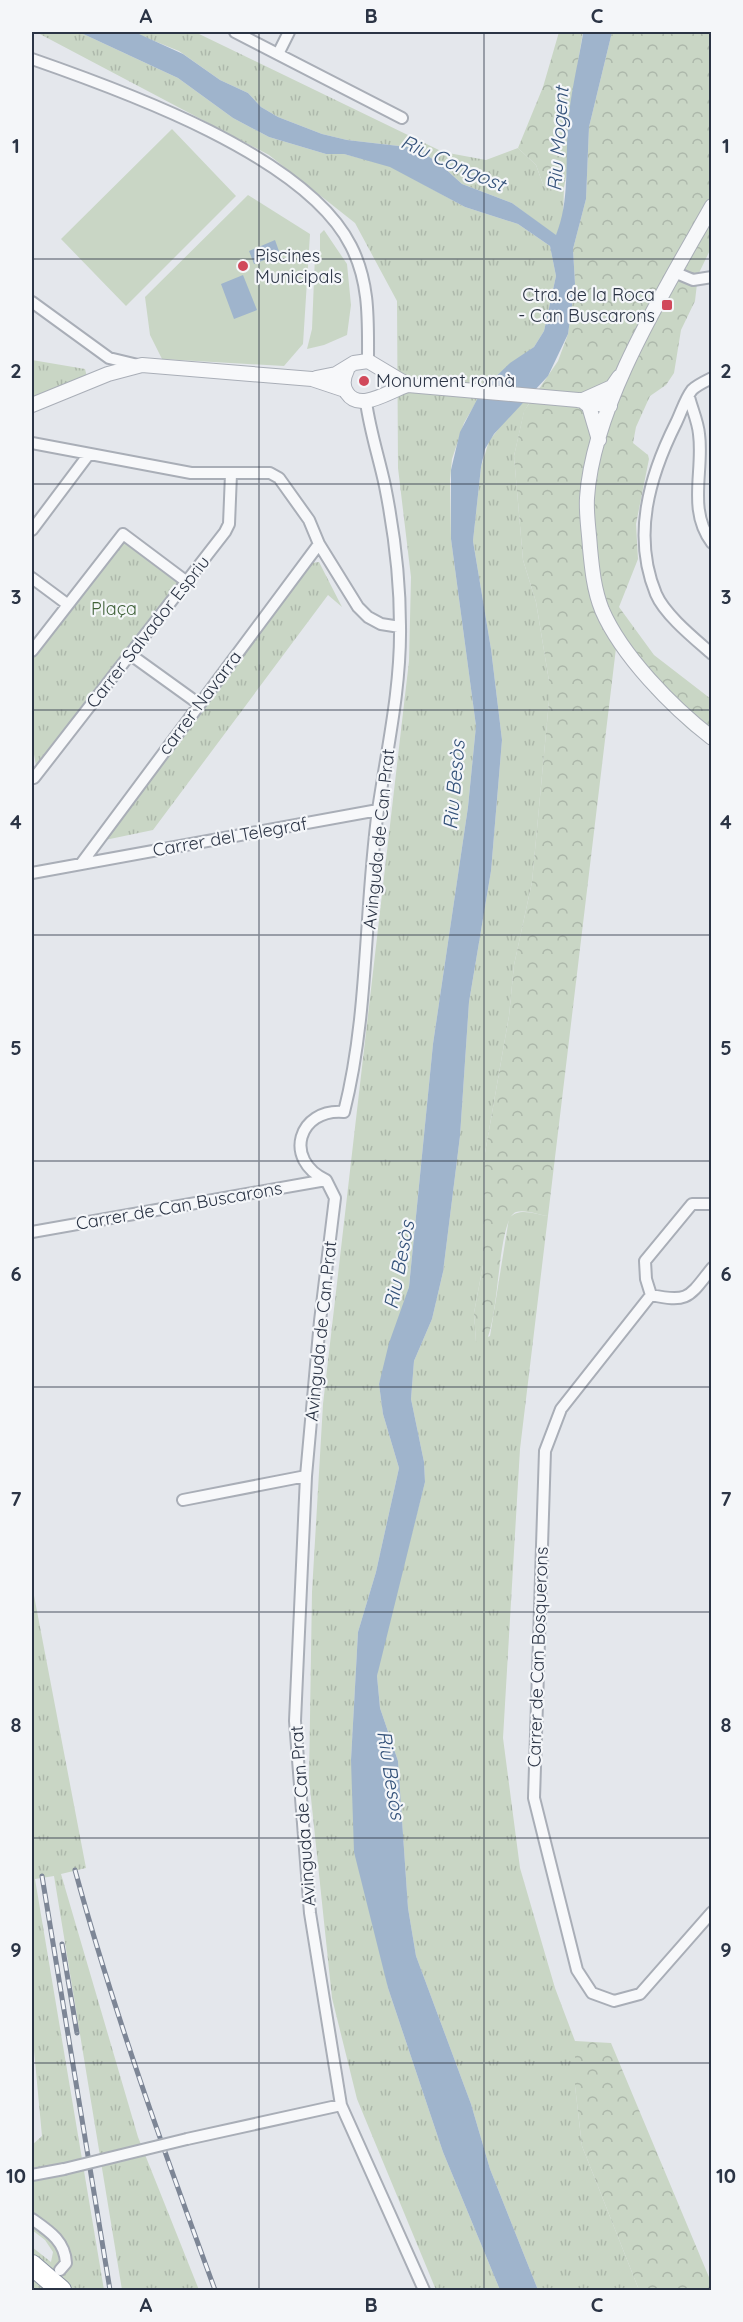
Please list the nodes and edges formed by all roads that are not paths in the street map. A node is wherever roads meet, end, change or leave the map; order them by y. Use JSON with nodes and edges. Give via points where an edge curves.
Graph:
{"nodes":[{"id":1,"x":235,"y":32,"type":"edge"},
{"id":2,"x":289,"y":32,"type":"edge"},
{"id":3,"x":278,"y":54,"type":"junction"},
{"id":4,"x":32,"y":59,"type":"edge"},
{"id":5,"x":402,"y":118,"type":"dead end"},
{"id":6,"x":711,"y":206,"type":"edge"},
{"id":7,"x":674,"y":272,"type":"junction"},
{"id":8,"x":711,"y":277,"type":"edge"},
{"id":9,"x":32,"y":302,"type":"edge"},
{"id":10,"x":109,"y":358,"type":"junction"},
{"id":11,"x":368,"y":361,"type":"junction"},
{"id":12,"x":142,"y":365,"type":"junction"},
{"id":13,"x":380,"y":368,"type":"junction"},
{"id":14,"x":347,"y":370,"type":"junction"},
{"id":15,"x":624,"y":370,"type":"junction"},
{"id":16,"x":108,"y":374,"type":"junction"},
{"id":17,"x":711,"y":378,"type":"edge"},
{"id":18,"x":312,"y":379,"type":"junction"},
{"id":19,"x":408,"y":385,"type":"junction"},
{"id":20,"x":345,"y":390,"type":"junction"},
{"id":21,"x":380,"y":395,"type":"junction"},
{"id":22,"x":689,"y":397,"type":"junction"},
{"id":23,"x":576,"y":400,"type":"junction"},
{"id":24,"x":366,"y":402,"type":"junction"},
{"id":25,"x":32,"y":405,"type":"edge"},
{"id":26,"x":610,"y":406,"type":"junction"},
{"id":27,"x":599,"y":440,"type":"junction"},
{"id":28,"x":32,"y":443,"type":"edge"},
{"id":29,"x":89,"y":454,"type":"junction"},
{"id":30,"x":231,"y":474,"type":"junction"},
{"id":31,"x":32,"y":530,"type":"edge"},
{"id":32,"x":711,"y":543,"type":"edge"},
{"id":33,"x":320,"y":544,"type":"junction"},
{"id":34,"x":32,"y":578,"type":"edge"},
{"id":35,"x":187,"y":582,"type":"junction"},
{"id":36,"x":67,"y":604,"type":"junction"},
{"id":37,"x":400,"y":627,"type":"junction"},
{"id":38,"x":32,"y":651,"type":"edge"},
{"id":39,"x":711,"y":654,"type":"edge"},
{"id":40,"x":131,"y":655,"type":"junction"},
{"id":41,"x":199,"y":704,"type":"junction"},
{"id":42,"x":711,"y":738,"type":"edge"},
{"id":43,"x":32,"y":765,"type":"edge"},
{"id":44,"x":378,"y":810,"type":"junction"},
{"id":45,"x":81,"y":864,"type":"junction"},
{"id":46,"x":32,"y":873,"type":"edge"},
{"id":47,"x":326,"y":1180,"type":"junction"},
{"id":48,"x":711,"y":1204,"type":"edge"},
{"id":49,"x":32,"y":1232,"type":"edge"},
{"id":50,"x":711,"y":1268,"type":"edge"},
{"id":51,"x":651,"y":1295,"type":"junction"},
{"id":52,"x":306,"y":1476,"type":"junction"},
{"id":53,"x":183,"y":1500,"type":"dead end"},
{"id":54,"x":711,"y":1912,"type":"edge"},
{"id":55,"x":341,"y":2105,"type":"junction"},
{"id":56,"x":32,"y":2175,"type":"edge"},
{"id":57,"x":32,"y":2219,"type":"edge"},
{"id":58,"x":32,"y":2265,"type":"edge"},
{"id":59,"x":60,"y":2270,"type":"dead end"},
{"id":60,"x":61,"y":2290,"type":"edge"},
{"id":61,"x":424,"y":2290,"type":"edge"}],
"edges":[{"from":1,"to":3,"type":"street"},
{"from":2,"to":3,"type":"street"},
{"from":3,"to":5,"type":"street"},
{"from":4,"to":11,"type":"street","via":[[181,116],[271,166],[332,215],[351,246],[369,304]]},
{"from":6,"to":7,"type":"street"},
{"from":7,"to":8,"type":"street","via":[[693,280]]},
{"from":7,"to":15,"type":"street"},
{"from":9,"to":10,"type":"street"},
{"from":10,"to":12,"type":"street"},
{"from":10,"to":16,"type":"street"},
{"from":11,"to":13,"type":"street"},
{"from":11,"to":14,"type":"street","via":[[354,363]]},
{"from":12,"to":16,"type":"street"},
{"from":12,"to":18,"type":"street"},
{"from":13,"to":19,"type":"street"},
{"from":13,"to":21,"type":"street","via":[[385,380]]},
{"from":14,"to":18,"type":"street"},
{"from":14,"to":20,"type":"street"},
{"from":15,"to":23,"type":"street","via":[[612,387]]},
{"from":15,"to":26,"type":"street"},
{"from":16,"to":25,"type":"street"},
{"from":17,"to":22,"type":"street"},
{"from":18,"to":20,"type":"street"},
{"from":19,"to":21,"type":"street"},
{"from":19,"to":23,"type":"street"},
{"from":20,"to":24,"type":"street","via":[[355,400]]},
{"from":21,"to":24,"type":"street"},
{"from":22,"to":32,"type":"street","via":[[699,433],[697,500],[702,530]]},
{"from":22,"to":39,"type":"street","via":[[666,443],[650,488],[644,522],[645,562],[657,597]]},
{"from":23,"to":26,"type":"street"},
{"from":23,"to":27,"type":"street","via":[[589,406]]},
{"from":24,"to":37,"type":"street","name":"Avinguda de Can Prat","via":[[386,494]]},
{"from":26,"to":27,"type":"street"},
{"from":27,"to":42,"type":"street","via":[[587,510],[598,600],[610,625],[637,662],[673,704]]},
{"from":28,"to":29,"type":"street"},
{"from":29,"to":30,"type":"street","via":[[191,473]]},
{"from":29,"to":31,"type":"street"},
{"from":30,"to":33,"type":"street","via":[[270,473],[279,478],[309,520]]},
{"from":30,"to":35,"type":"street","name":"Carrer Salvador Espriu","via":[[229,524]]},
{"from":33,"to":37,"type":"street","via":[[368,617]]},
{"from":33,"to":41,"type":"street","name":"carrer Navarra"},
{"from":34,"to":36,"type":"street"},
{"from":35,"to":36,"type":"street","via":[[123,534]]},
{"from":35,"to":40,"type":"street","name":"Carrer Salvador Espriu"},
{"from":36,"to":38,"type":"street"},
{"from":37,"to":44,"type":"street","name":"Avinguda de Can Prat","via":[[397,681]]},
{"from":40,"to":41,"type":"street"},
{"from":40,"to":43,"type":"street","name":"Carrer Salvador Espriu","via":[[34,778]]},
{"from":41,"to":45,"type":"street","name":"carrer Navarra"},
{"from":44,"to":45,"type":"street","name":"Carrer del Telegraf"},
{"from":44,"to":47,"type":"street","name":"Avinguda de Can Prat","via":[[360,1022],[348,1097],[344,1112],[313,1119],[302,1136],[302,1157],[315,1175]]},
{"from":45,"to":46,"type":"street","name":"Carrer del Telegraf"},
{"from":47,"to":49,"type":"street","name":"Carrer de Can Buscarons"},
{"from":47,"to":52,"type":"street","name":"Avinguda de Can Prat","via":[[335,1198]]},
{"from":48,"to":51,"type":"street","via":[[692,1204],[645,1261]]},
{"from":50,"to":51,"type":"street","via":[[692,1292],[675,1300]]},
{"from":51,"to":54,"type":"street","name":"Carrer de Can Bosquerons","via":[[561,1409],[545,1451],[534,1798],[577,1970],[592,1994],[614,2001],[640,1994]]},
{"from":52,"to":53,"type":"street"},
{"from":52,"to":55,"type":"street","name":"Avinguda de Can Prat","via":[[295,1721],[310,1912]]},
{"from":55,"to":56,"type":"street","bridge":true},
{"from":55,"to":61,"type":"street","name":"Avinguda de Can Prat"},
{"from":57,"to":59,"type":"street","via":[[55,2236],[65,2252],[66,2263]]},
{"from":58,"to":60,"type":"highway"}]}
